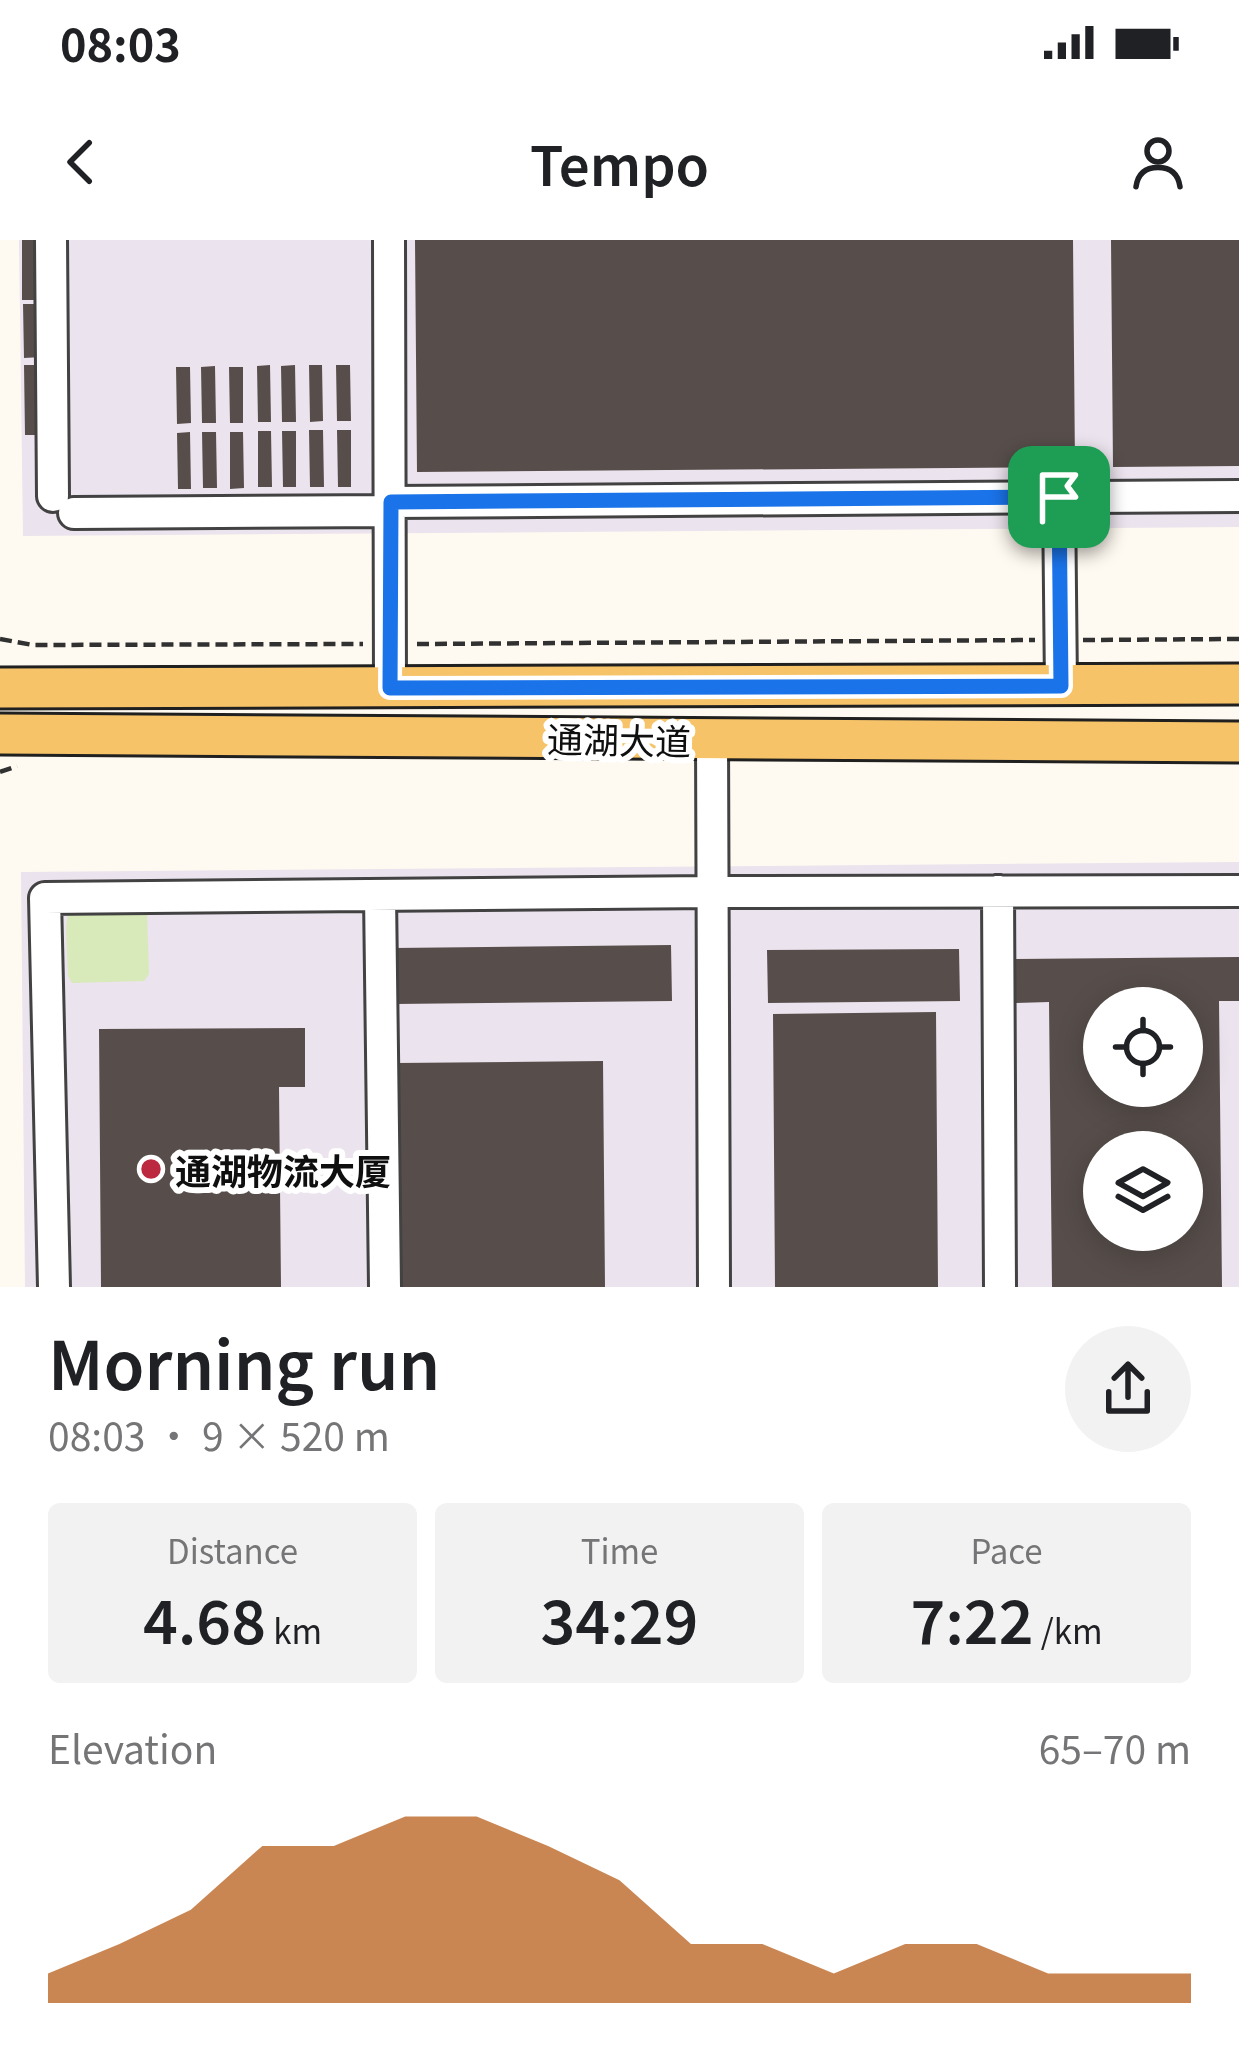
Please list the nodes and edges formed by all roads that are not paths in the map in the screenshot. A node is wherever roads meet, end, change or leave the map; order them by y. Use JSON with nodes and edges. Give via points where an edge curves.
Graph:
{"nodes":[{"id":1,"x":51,"y":240,"type":"edge"},
{"id":2,"x":389,"y":240,"type":"edge"},
{"id":3,"x":1239,"y":496,"type":"edge"},
{"id":4,"x":1059,"y":497,"type":"junction"},
{"id":5,"x":391,"y":507,"type":"junction"},
{"id":6,"x":0,"y":663,"type":"edge"},
{"id":7,"x":1239,"y":684,"type":"edge"},
{"id":8,"x":1061,"y":686,"type":"junction"},
{"id":9,"x":0,"y":688,"type":"edge"},
{"id":10,"x":76,"y":688,"type":"junction"},
{"id":11,"x":390,"y":688,"type":"junction"},
{"id":12,"x":66,"y":733,"type":"junction"},
{"id":13,"x":0,"y":734,"type":"edge"},
{"id":14,"x":712,"y":740,"type":"junction"},
{"id":15,"x":1239,"y":742,"type":"edge"},
{"id":16,"x":0,"y":752,"type":"edge"},
{"id":17,"x":998,"y":891,"type":"junction"},
{"id":18,"x":1239,"y":891,"type":"edge"},
{"id":19,"x":712,"y":892,"type":"junction"},
{"id":20,"x":380,"y":895,"type":"junction"},
{"id":21,"x":54,"y":1287,"type":"edge"},
{"id":22,"x":385,"y":1287,"type":"edge"},
{"id":23,"x":714,"y":1287,"type":"edge"},
{"id":24,"x":1000,"y":1287,"type":"edge"}],
"edges":[{"from":1,"to":5,"type":"lane","via":[[64,504]]},
{"from":2,"to":5,"type":"lane"},
{"from":3,"to":4,"type":"lane"},
{"from":4,"to":5,"type":"lane"},
{"from":4,"to":8,"type":"lane"},
{"from":5,"to":11,"type":"lane"},
{"from":6,"to":10,"type":"main road"},
{"from":7,"to":8,"type":"main road","name":"通湖大道"},
{"from":8,"to":11,"type":"main road","name":"通湖大道"},
{"from":9,"to":10,"type":"main road","name":"通湖大道"},
{"from":10,"to":11,"type":"main road","name":"通湖大道"},
{"from":12,"to":13,"type":"main road","name":"通湖大道"},
{"from":12,"to":14,"type":"main road","name":"通湖大道"},
{"from":12,"to":16,"type":"main road"},
{"from":14,"to":15,"type":"main road","name":"通湖大道"},
{"from":14,"to":19,"type":"lane"},
{"from":17,"to":18,"type":"lane"},
{"from":17,"to":19,"type":"lane"},
{"from":17,"to":24,"type":"lane"},
{"from":19,"to":20,"type":"lane"},
{"from":19,"to":23,"type":"lane"},
{"from":20,"to":21,"type":"lane","via":[[45,898]]},
{"from":20,"to":22,"type":"lane"}]}
